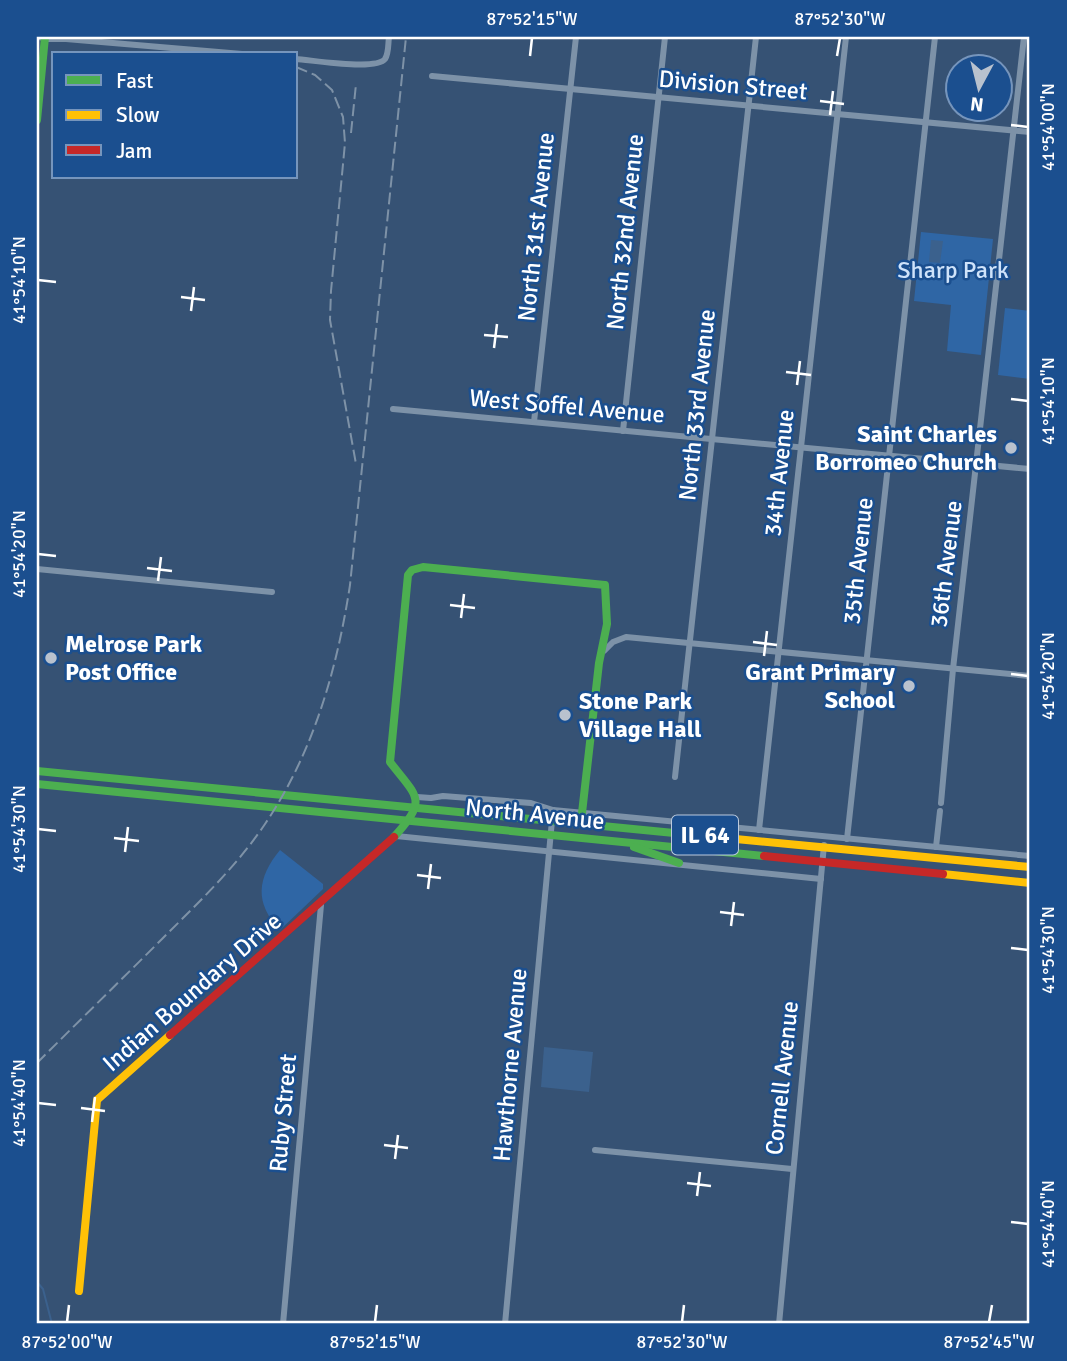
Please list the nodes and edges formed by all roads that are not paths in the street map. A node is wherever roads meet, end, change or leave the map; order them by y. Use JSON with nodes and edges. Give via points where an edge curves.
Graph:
{"nodes":[{"id":1,"x":389,"y":37,"type":"edge"},
{"id":2,"x":576,"y":37,"type":"edge"},
{"id":3,"x":665,"y":37,"type":"edge"},
{"id":4,"x":756,"y":37,"type":"edge"},
{"id":5,"x":846,"y":37,"type":"edge"},
{"id":6,"x":935,"y":37,"type":"edge"},
{"id":7,"x":1024,"y":37,"type":"edge"},
{"id":8,"x":41,"y":39,"type":"edge"},
{"id":9,"x":219,"y":52,"type":"edge"},
{"id":10,"x":298,"y":59,"type":"edge"},
{"id":11,"x":432,"y":76,"type":"dead end"},
{"id":12,"x":570,"y":89,"type":"junction"},
{"id":13,"x":658,"y":97,"type":"junction"},
{"id":14,"x":748,"y":106,"type":"junction"},
{"id":15,"x":839,"y":114,"type":"junction"},
{"id":16,"x":37,"y":120,"type":"edge"},
{"id":17,"x":926,"y":122,"type":"junction"},
{"id":18,"x":1013,"y":130,"type":"junction"},
{"id":19,"x":1030,"y":132,"type":"edge"},
{"id":20,"x":393,"y":409,"type":"dead end"},
{"id":21,"x":534,"y":422,"type":"junction"},
{"id":22,"x":623,"y":431,"type":"junction"},
{"id":23,"x":713,"y":440,"type":"junction"},
{"id":24,"x":802,"y":447,"type":"junction"},
{"id":25,"x":889,"y":456,"type":"junction"},
{"id":26,"x":977,"y":464,"type":"junction"},
{"id":27,"x":1030,"y":469,"type":"edge"},
{"id":28,"x":37,"y":569,"type":"edge"},
{"id":29,"x":272,"y":592,"type":"dead end"},
{"id":30,"x":690,"y":643,"type":"junction"},
{"id":31,"x":604,"y":651,"type":"junction"},
{"id":32,"x":779,"y":652,"type":"junction"},
{"id":33,"x":867,"y":660,"type":"junction"},
{"id":34,"x":953,"y":669,"type":"junction"},
{"id":35,"x":1030,"y":676,"type":"edge"},
{"id":36,"x":37,"y":771,"type":"edge"},
{"id":37,"x":62,"y":773,"type":"junction"},
{"id":38,"x":675,"y":777,"type":"dead end"},
{"id":39,"x":113,"y":778,"type":"junction"},
{"id":40,"x":37,"y":785,"type":"edge"},
{"id":41,"x":61,"y":787,"type":"junction"},
{"id":42,"x":112,"y":792,"type":"junction"},
{"id":43,"x":417,"y":797,"type":"junction"},
{"id":44,"x":417,"y":808,"type":"junction"},
{"id":45,"x":553,"y":810,"type":"junction"},
{"id":46,"x":582,"y":813,"type":"junction"},
{"id":47,"x":626,"y":817,"type":"junction"},
{"id":48,"x":671,"y":818,"type":"junction"},
{"id":49,"x":552,"y":820,"type":"junction"},
{"id":50,"x":407,"y":821,"type":"junction"},
{"id":51,"x":617,"y":827,"type":"junction"},
{"id":52,"x":759,"y":830,"type":"junction"},
{"id":53,"x":685,"y":833,"type":"junction"},
{"id":54,"x":550,"y":835,"type":"junction"},
{"id":55,"x":396,"y":836,"type":"junction"},
{"id":56,"x":825,"y":837,"type":"junction"},
{"id":57,"x":847,"y":839,"type":"junction"},
{"id":58,"x":612,"y":842,"type":"junction"},
{"id":59,"x":824,"y":847,"type":"junction"},
{"id":60,"x":936,"y":847,"type":"junction"},
{"id":61,"x":548,"y":851,"type":"junction"},
{"id":62,"x":1030,"y":856,"type":"edge"},
{"id":63,"x":679,"y":863,"type":"junction"},
{"id":64,"x":823,"y":863,"type":"junction"},
{"id":65,"x":1030,"y":867,"type":"edge"},
{"id":66,"x":821,"y":878,"type":"junction"},
{"id":67,"x":1029,"y":882,"type":"edge"},
{"id":68,"x":321,"y":905,"type":"junction"},
{"id":69,"x":595,"y":1150,"type":"dead end"},
{"id":70,"x":792,"y":1169,"type":"junction"},
{"id":71,"x":79,"y":1291,"type":"dead end"},
{"id":72,"x":283,"y":1324,"type":"edge"},
{"id":73,"x":505,"y":1324,"type":"edge"},
{"id":74,"x":779,"y":1324,"type":"edge"}],
"edges":[{"from":1,"to":10,"type":"street","via":[[384,61],[371,65]]},
{"from":2,"to":12,"type":"street","name":"North 31st Avenue"},
{"from":3,"to":13,"type":"street","name":"North 32nd Avenue"},
{"from":4,"to":14,"type":"street","name":"North 33rd Avenue"},
{"from":5,"to":15,"type":"street","name":"34th Avenue"},
{"from":6,"to":17,"type":"street","name":"35th Avenue"},
{"from":7,"to":18,"type":"street","name":"36th Avenue"},
{"from":8,"to":9,"type":"street"},
{"from":8,"to":16,"type":"main road"},
{"from":11,"to":12,"type":"street","name":"Division Street"},
{"from":12,"to":13,"type":"street","name":"Division Street"},
{"from":12,"to":21,"type":"street","name":"North 31st Avenue"},
{"from":13,"to":14,"type":"street","name":"Division Street"},
{"from":13,"to":22,"type":"street","name":"North 32nd Avenue"},
{"from":14,"to":15,"type":"street","name":"Division Street"},
{"from":14,"to":23,"type":"street","name":"North 33rd Avenue"},
{"from":15,"to":17,"type":"street","name":"Division Street"},
{"from":15,"to":24,"type":"street","name":"34th Avenue"},
{"from":17,"to":18,"type":"street","name":"Division Street"},
{"from":17,"to":25,"type":"street","name":"35th Avenue"},
{"from":18,"to":19,"type":"street","name":"Division Street"},
{"from":18,"to":26,"type":"street","name":"36th Avenue"},
{"from":20,"to":21,"type":"street","name":"West Soffel Avenue"},
{"from":21,"to":22,"type":"street","name":"West Soffel Avenue"},
{"from":22,"to":23,"type":"street","name":"West Soffel Avenue"},
{"from":23,"to":24,"type":"street","name":"West Soffel Avenue"},
{"from":23,"to":30,"type":"street","name":"North 33rd Avenue"},
{"from":24,"to":25,"type":"street","name":"West Soffel Avenue"},
{"from":24,"to":32,"type":"street","name":"34th Avenue"},
{"from":25,"to":26,"type":"street","name":"West Soffel Avenue"},
{"from":25,"to":33,"type":"street","name":"35th Avenue"},
{"from":26,"to":27,"type":"street","name":"West Soffel Avenue"},
{"from":26,"to":34,"type":"street","name":"36th Avenue"},
{"from":28,"to":29,"type":"street"},
{"from":30,"to":31,"type":"street","via":[[626,637]]},
{"from":30,"to":32,"type":"street"},
{"from":30,"to":38,"type":"street","name":"North 33rd Avenue"},
{"from":31,"to":43,"type":"main road","via":[[605,585],[423,567],[412,570],[390,762]]},
{"from":31,"to":46,"type":"main road"},
{"from":32,"to":33,"type":"street"},
{"from":32,"to":52,"type":"street","name":"34th Avenue"},
{"from":33,"to":34,"type":"street"},
{"from":33,"to":57,"type":"street","name":"35th Avenue"},
{"from":34,"to":35,"type":"street"},
{"from":34,"to":60,"type":"street","name":"36th Avenue"},
{"from":36,"to":37,"type":"main road","name":"North Avenue","number":"IL 64"},
{"from":37,"to":39,"type":"main road","name":"North Avenue","number":"IL 64"},
{"from":37,"to":41,"type":"main road"},
{"from":39,"to":42,"type":"main road"},
{"from":39,"to":44,"type":"main road","name":"North Avenue","number":"IL 64"},
{"from":40,"to":41,"type":"main road","name":"North Avenue","number":"IL 64"},
{"from":41,"to":42,"type":"main road","name":"North Avenue","number":"IL 64"},
{"from":42,"to":50,"type":"main road","name":"North Avenue","number":"IL 64"},
{"from":43,"to":44,"type":"main road"},
{"from":43,"to":45,"type":"street","name":"North Avenue","via":[[531,803]]},
{"from":44,"to":49,"type":"main road","name":"North Avenue","number":"IL 64"},
{"from":44,"to":50,"type":"main road","name":"Indian Boundary Drive"},
{"from":45,"to":46,"type":"street","name":"North Avenue"},
{"from":45,"to":49,"type":"street","name":"Hawthorne Avenue"},
{"from":46,"to":47,"type":"street","name":"North Avenue"},
{"from":47,"to":48,"type":"street","name":"North Avenue"},
{"from":47,"to":51,"type":"main road"},
{"from":48,"to":52,"type":"street","name":"North Avenue"},
{"from":48,"to":53,"type":"main road","via":[[674,828]]},
{"from":49,"to":51,"type":"main road","name":"North Avenue","number":"IL 64"},
{"from":49,"to":54,"type":"street","name":"Hawthorne Avenue"},
{"from":50,"to":54,"type":"main road","name":"North Avenue","number":"IL 64"},
{"from":50,"to":55,"type":"main road","name":"Indian Boundary Drive"},
{"from":51,"to":53,"type":"main road","name":"North Avenue","number":"IL 64"},
{"from":52,"to":56,"type":"street","name":"North Avenue"},
{"from":53,"to":59,"type":"main road","name":"North Avenue","number":"IL 64"},
{"from":54,"to":58,"type":"main road","name":"North Avenue","number":"IL 64"},
{"from":54,"to":61,"type":"street","name":"Hawthorne Avenue"},
{"from":55,"to":61,"type":"street","name":"North Avenue"},
{"from":55,"to":68,"type":"main road","name":"Indian Boundary Drive"},
{"from":56,"to":57,"type":"street","name":"North Avenue"},
{"from":56,"to":59,"type":"street","name":"Cornell Avenue"},
{"from":57,"to":60,"type":"street","name":"North Avenue"},
{"from":58,"to":63,"type":"main road"},
{"from":58,"to":64,"type":"main road","name":"North Avenue","number":"IL 64"},
{"from":59,"to":64,"type":"street","name":"Cornell Avenue"},
{"from":59,"to":65,"type":"main road","name":"North Avenue","number":"IL 64"},
{"from":60,"to":62,"type":"street","name":"North Avenue"},
{"from":61,"to":63,"type":"street","name":"North Avenue"},
{"from":61,"to":73,"type":"street","name":"Hawthorne Avenue"},
{"from":63,"to":66,"type":"street","name":"North Avenue"},
{"from":64,"to":66,"type":"street","name":"Cornell Avenue"},
{"from":64,"to":67,"type":"main road","name":"North Avenue","number":"IL 64"},
{"from":66,"to":70,"type":"street","name":"Cornell Avenue"},
{"from":68,"to":71,"type":"main road","name":"Indian Boundary Drive","via":[[97,1100]]},
{"from":68,"to":72,"type":"street","name":"Ruby Street"},
{"from":69,"to":70,"type":"street"},
{"from":70,"to":74,"type":"street","name":"Cornell Avenue"}]}
